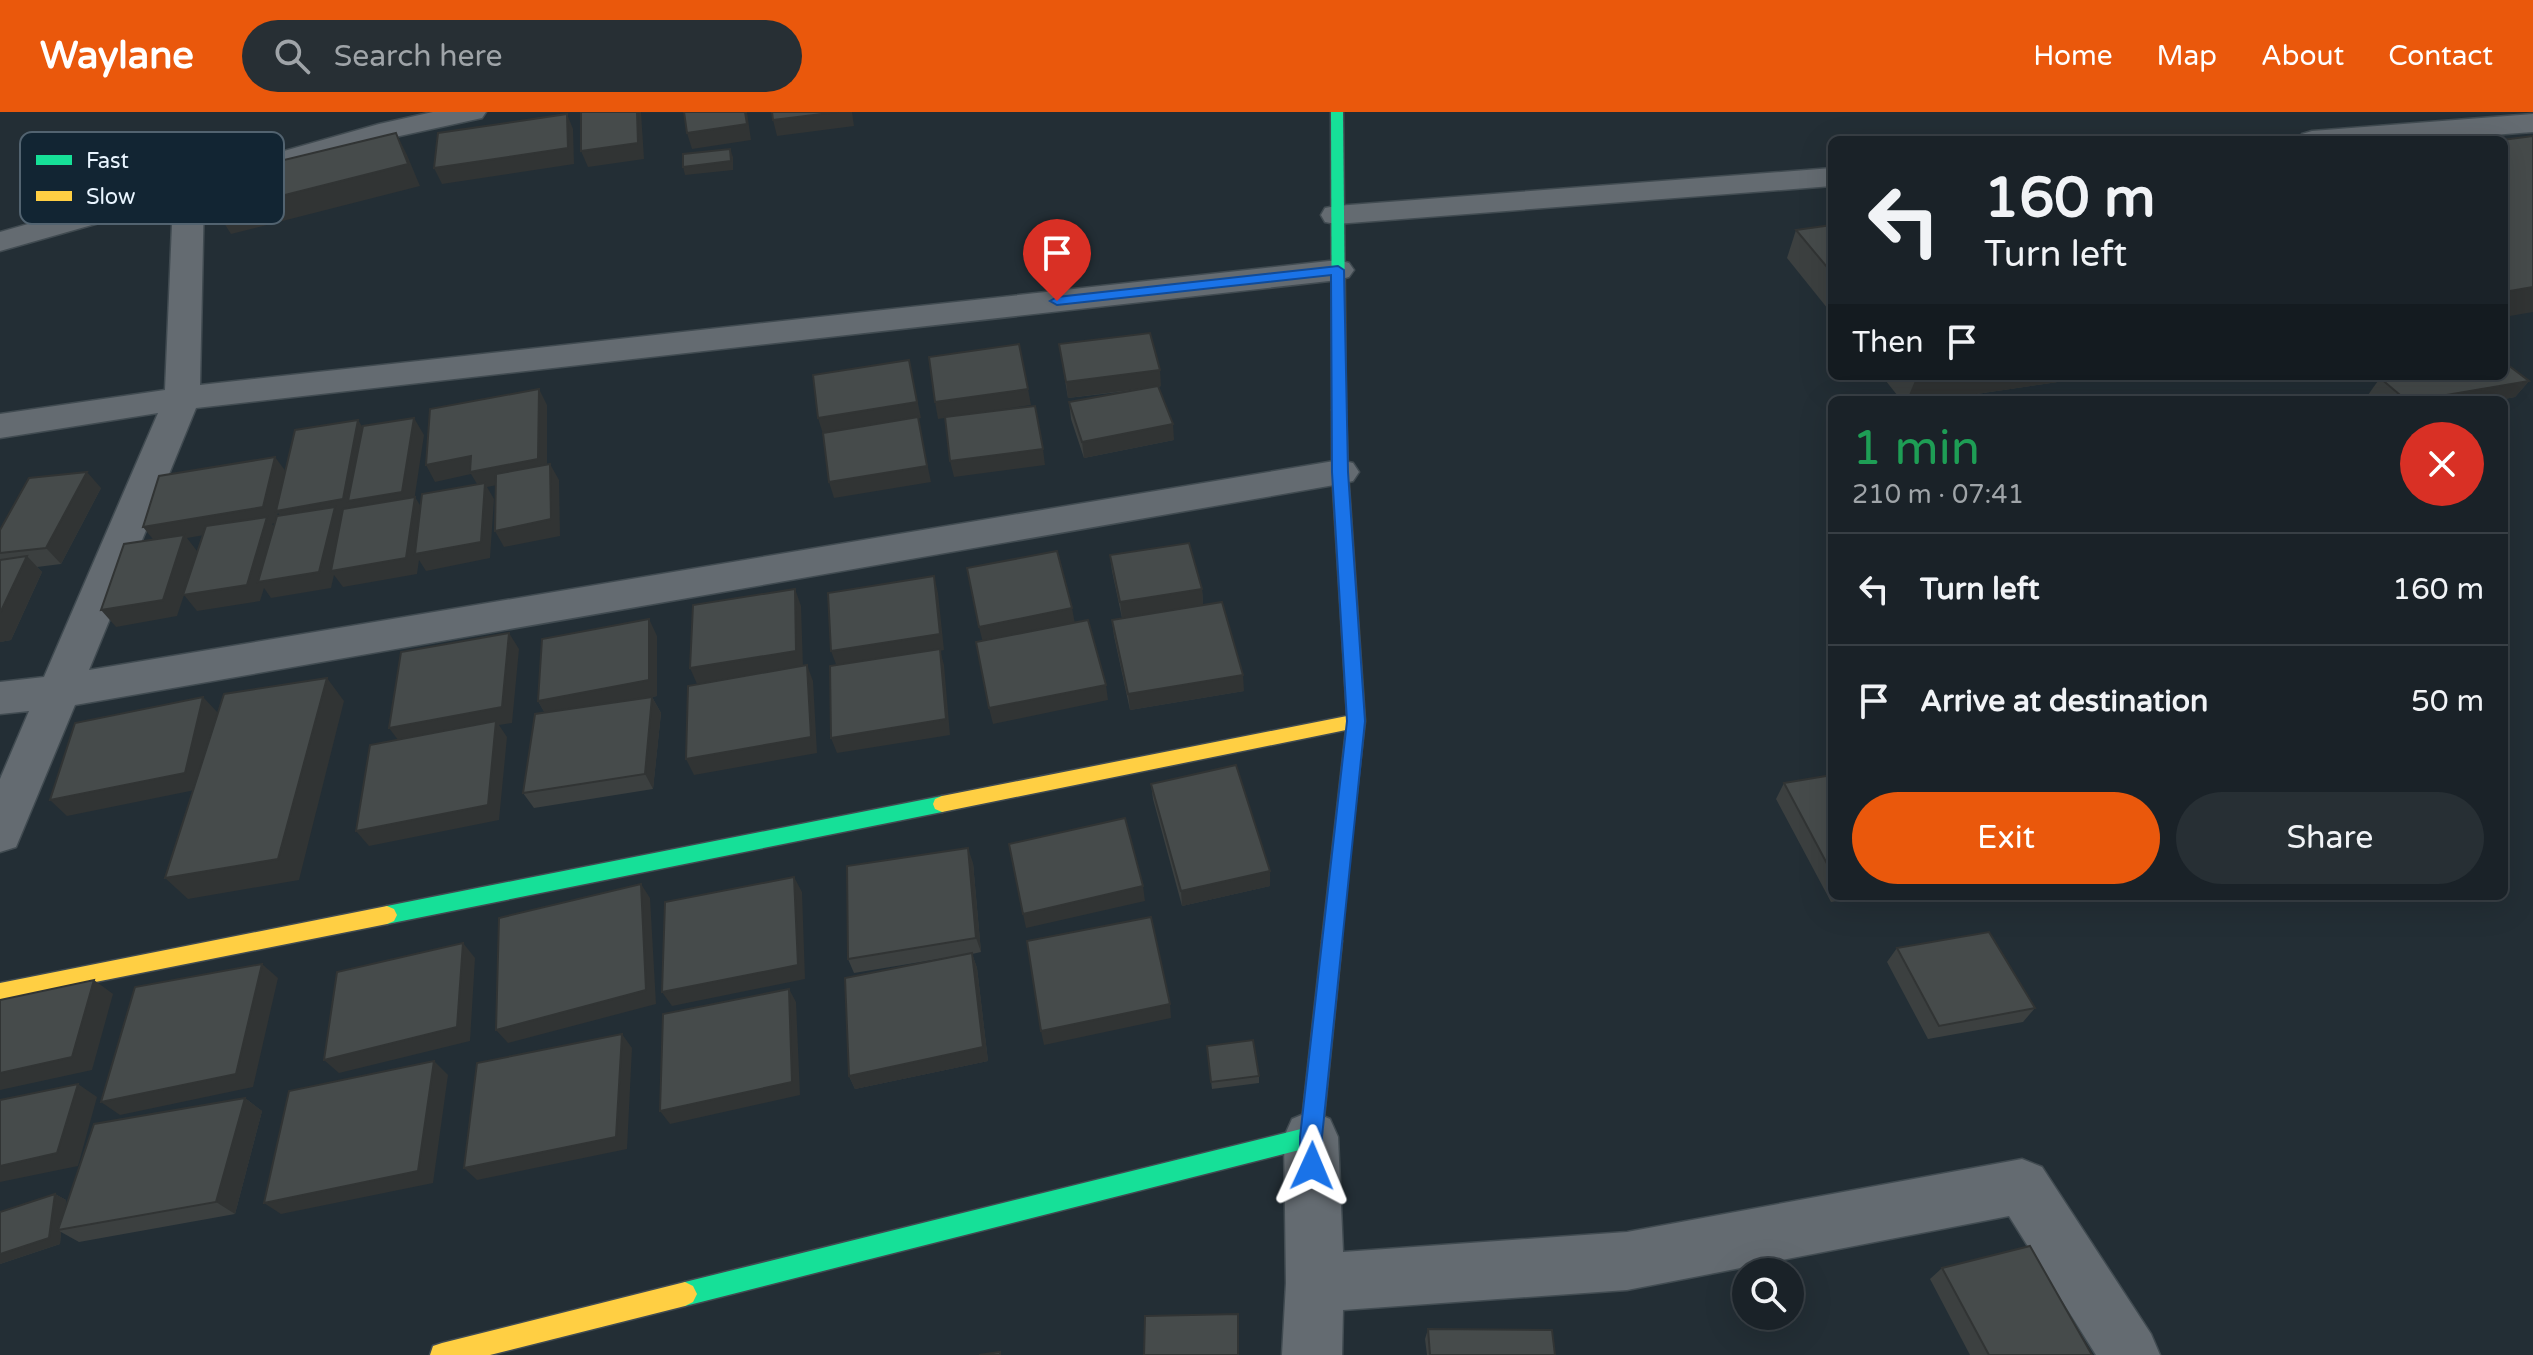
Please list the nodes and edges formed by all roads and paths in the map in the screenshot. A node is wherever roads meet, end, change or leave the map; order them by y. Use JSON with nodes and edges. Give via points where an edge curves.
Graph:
{"nodes":[{"id":1,"x":472,"y":112,"type":"edge"},
{"id":2,"x":1337,"y":112,"type":"edge"},
{"id":3,"x":2533,"y":123,"type":"edge"},
{"id":4,"x":2364,"y":136,"type":"edge"},
{"id":5,"x":284,"y":160,"type":"edge"},
{"id":6,"x":1828,"y":177,"type":"edge"},
{"id":7,"x":1336,"y":215,"type":"junction"},
{"id":8,"x":63,"y":224,"type":"edge"},
{"id":9,"x":188,"y":224,"type":"edge"},
{"id":10,"x":0,"y":242,"type":"edge"},
{"id":11,"x":1338,"y":270,"type":"junction"},
{"id":12,"x":182,"y":398,"type":"junction"},
{"id":13,"x":0,"y":426,"type":"edge"},
{"id":14,"x":1340,"y":472,"type":"junction"},
{"id":15,"x":58,"y":692,"type":"junction"},
{"id":16,"x":0,"y":698,"type":"edge"},
{"id":17,"x":1356,"y":721,"type":"junction"},
{"id":18,"x":0,"y":833,"type":"edge"},
{"id":19,"x":0,"y":992,"type":"edge"},
{"id":20,"x":1311,"y":1137,"type":"junction"},
{"id":21,"x":1315,"y":1283,"type":"junction"},
{"id":22,"x":442,"y":1355,"type":"edge"},
{"id":23,"x":1312,"y":1355,"type":"edge"},
{"id":24,"x":2130,"y":1355,"type":"edge"}],
"edges":[{"from":1,"to":5,"type":"street"},
{"from":2,"to":7,"type":"street"},
{"from":3,"to":4,"type":"street"},
{"from":6,"to":7,"type":"street"},
{"from":7,"to":11,"type":"street"},
{"from":8,"to":10,"type":"street"},
{"from":9,"to":12,"type":"street"},
{"from":11,"to":12,"type":"street"},
{"from":11,"to":14,"type":"street"},
{"from":12,"to":13,"type":"street"},
{"from":12,"to":15,"type":"street"},
{"from":14,"to":15,"type":"street"},
{"from":14,"to":17,"type":"street"},
{"from":15,"to":16,"type":"street"},
{"from":15,"to":18,"type":"street"},
{"from":17,"to":19,"type":"street"},
{"from":17,"to":20,"type":"street"},
{"from":20,"to":21,"type":"street"},
{"from":20,"to":22,"type":"street"},
{"from":21,"to":23,"type":"street"},
{"from":21,"to":24,"type":"street","via":[[1627,1261],[2022,1186]]}]}
